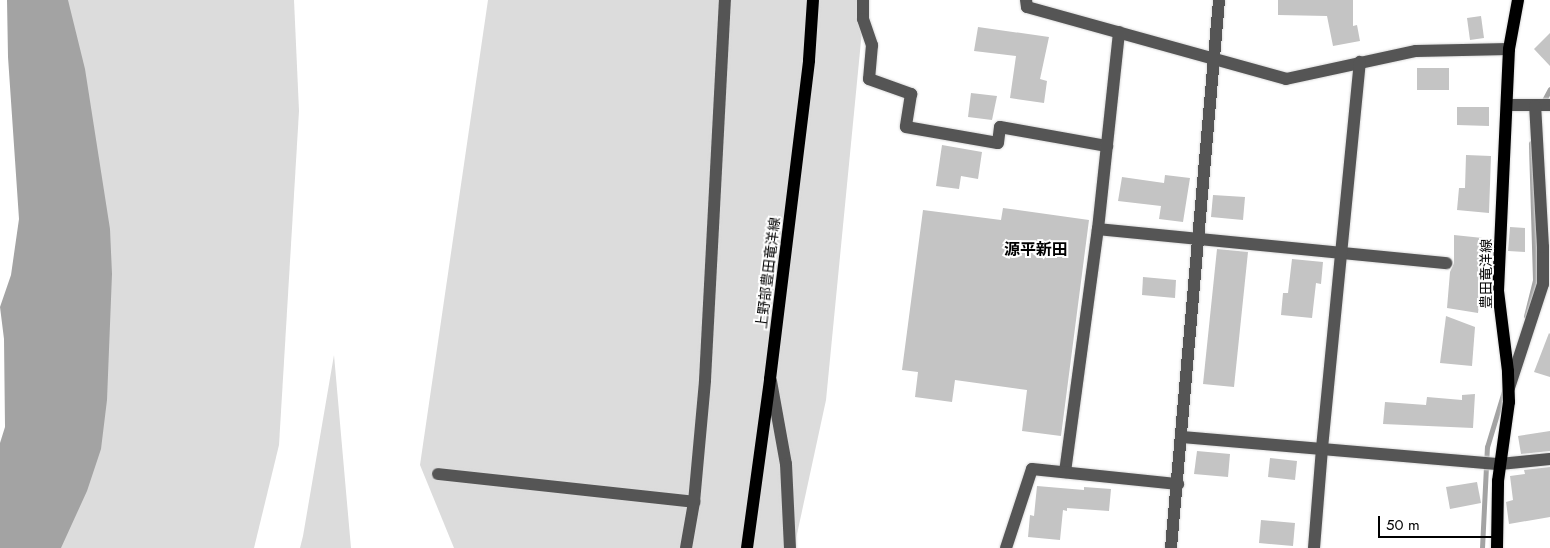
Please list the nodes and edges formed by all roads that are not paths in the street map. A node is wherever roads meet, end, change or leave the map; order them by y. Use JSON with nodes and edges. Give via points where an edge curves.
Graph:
{"nodes":[{"id":1,"x":725,"y":0,"type":"edge"},
{"id":2,"x":813,"y":0,"type":"edge"},
{"id":3,"x":863,"y":0,"type":"edge"},
{"id":4,"x":1026,"y":0,"type":"edge"},
{"id":5,"x":1219,"y":0,"type":"edge"},
{"id":6,"x":1518,"y":0,"type":"edge"},
{"id":7,"x":1119,"y":32,"type":"junction"},
{"id":8,"x":1509,"y":49,"type":"junction"},
{"id":9,"x":1214,"y":57,"type":"junction"},
{"id":10,"x":1360,"y":62,"type":"junction"},
{"id":11,"x":1549,"y":104,"type":"edge"},
{"id":12,"x":1507,"y":105,"type":"junction"},
{"id":13,"x":1535,"y":106,"type":"junction"},
{"id":14,"x":1107,"y":146,"type":"junction"},
{"id":15,"x":1098,"y":229,"type":"junction"},
{"id":16,"x":1546,"y":229,"type":"edge"},
{"id":17,"x":1199,"y":239,"type":"junction"},
{"id":18,"x":1343,"y":252,"type":"junction"},
{"id":19,"x":1446,"y":262,"type":"dead end"},
{"id":20,"x":770,"y":379,"type":"junction"},
{"id":21,"x":1509,"y":389,"type":"junction"},
{"id":22,"x":1182,"y":437,"type":"junction"},
{"id":23,"x":1322,"y":448,"type":"junction"},
{"id":24,"x":1550,"y":459,"type":"edge"},
{"id":25,"x":1500,"y":464,"type":"junction"},
{"id":26,"x":1065,"y":472,"type":"junction"},
{"id":27,"x":438,"y":474,"type":"dead end"},
{"id":28,"x":1178,"y":484,"type":"junction"},
{"id":29,"x":694,"y":502,"type":"junction"},
{"id":30,"x":686,"y":548,"type":"edge"},
{"id":31,"x":747,"y":548,"type":"edge"},
{"id":32,"x":790,"y":548,"type":"edge"},
{"id":33,"x":1006,"y":548,"type":"edge"},
{"id":34,"x":1171,"y":548,"type":"edge"},
{"id":35,"x":1314,"y":548,"type":"edge"},
{"id":36,"x":1497,"y":548,"type":"edge"}],
"edges":[{"from":1,"to":29,"type":"street","via":[[705,380]]},
{"from":2,"to":20,"type":"main road","name":"上野部豊田竜洋線","via":[[809,60]]},
{"from":3,"to":14,"type":"street","via":[[863,19],[872,45],[869,80],[911,94],[906,127],[998,143],[1000,127]]},
{"from":4,"to":7,"type":"street","via":[[1027,7]]},
{"from":5,"to":9,"type":"street"},
{"from":6,"to":8,"type":"main road","name":"豊田竜洋線"},
{"from":7,"to":9,"type":"street"},
{"from":7,"to":14,"type":"street"},
{"from":8,"to":10,"type":"street","via":[[1416,51]]},
{"from":8,"to":12,"type":"main road","name":"豊田竜洋線"},
{"from":9,"to":10,"type":"street","via":[[1286,79]]},
{"from":9,"to":17,"type":"street"},
{"from":10,"to":18,"type":"street"},
{"from":11,"to":13,"type":"street"},
{"from":12,"to":13,"type":"street"},
{"from":12,"to":21,"type":"main road","name":"豊田竜洋線","via":[[1498,291]]},
{"from":13,"to":16,"type":"street"},
{"from":14,"to":15,"type":"street"},
{"from":15,"to":17,"type":"street"},
{"from":15,"to":26,"type":"street"},
{"from":16,"to":21,"type":"street","via":[[1543,284]]},
{"from":17,"to":18,"type":"street"},
{"from":17,"to":22,"type":"street"},
{"from":18,"to":19,"type":"street"},
{"from":18,"to":23,"type":"street"},
{"from":20,"to":31,"type":"main road","name":"上野部豊田竜洋線"},
{"from":20,"to":32,"type":"street","via":[[786,464]]},
{"from":21,"to":25,"type":"main road","name":"豊田竜洋線"},
{"from":22,"to":23,"type":"street"},
{"from":22,"to":28,"type":"street"},
{"from":23,"to":25,"type":"street"},
{"from":23,"to":35,"type":"street"},
{"from":24,"to":25,"type":"street"},
{"from":25,"to":36,"type":"main road","name":"豊田竜洋線"},
{"from":26,"to":28,"type":"street"},
{"from":26,"to":33,"type":"street","via":[[1032,468]]},
{"from":27,"to":29,"type":"street"},
{"from":28,"to":34,"type":"street"},
{"from":29,"to":30,"type":"street"}]}
